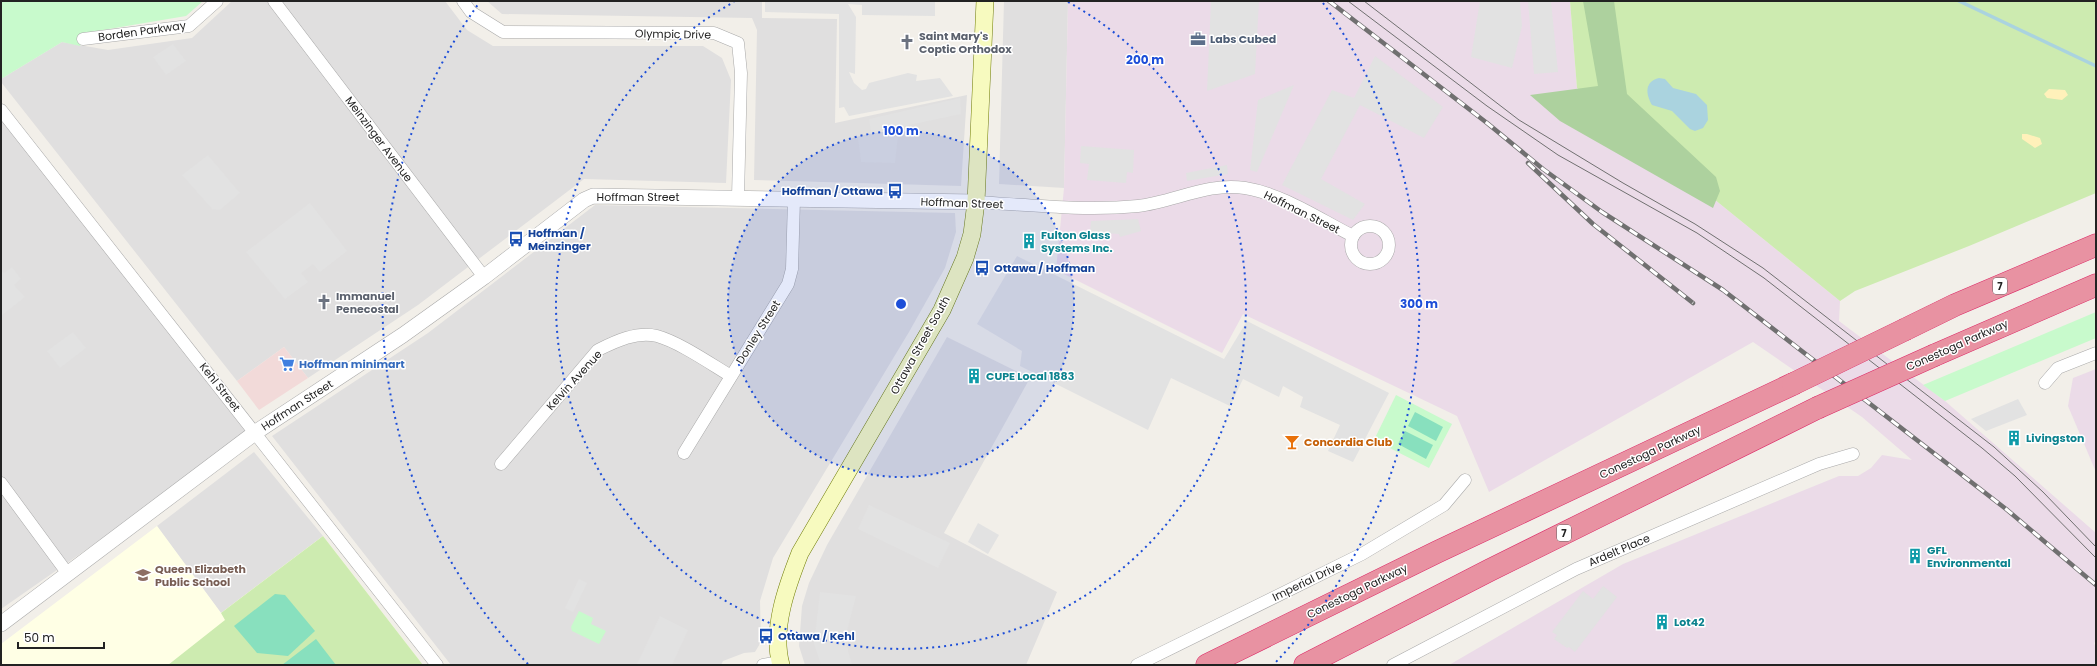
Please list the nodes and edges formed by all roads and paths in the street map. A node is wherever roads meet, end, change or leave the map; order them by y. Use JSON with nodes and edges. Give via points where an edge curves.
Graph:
{"nodes":[{"id":1,"x":217,"y":1,"type":"edge"},
{"id":2,"x":274,"y":1,"type":"edge"},
{"id":3,"x":463,"y":1,"type":"edge"},
{"id":4,"x":985,"y":1,"type":"edge"},
{"id":5,"x":83,"y":39,"type":"dead end"},
{"id":6,"x":1,"y":110,"type":"edge"},
{"id":7,"x":738,"y":197,"type":"junction"},
{"id":8,"x":794,"y":199,"type":"junction"},
{"id":9,"x":976,"y":202,"type":"junction"},
{"id":10,"x":1353,"y":236,"type":"dead end"},
{"id":11,"x":2096,"y":245,"type":"edge"},
{"id":12,"x":484,"y":277,"type":"junction"},
{"id":13,"x":2096,"y":285,"type":"edge"},
{"id":14,"x":2096,"y":353,"type":"edge"},
{"id":15,"x":731,"y":376,"type":"junction"},
{"id":16,"x":2045,"y":383,"type":"dead end"},
{"id":17,"x":256,"y":432,"type":"junction"},
{"id":18,"x":684,"y":453,"type":"dead end"},
{"id":19,"x":1853,"y":454,"type":"dead end"},
{"id":20,"x":501,"y":464,"type":"dead end"},
{"id":21,"x":1466,"y":480,"type":"dead end"},
{"id":22,"x":1,"y":483,"type":"edge"},
{"id":23,"x":68,"y":574,"type":"junction"},
{"id":24,"x":1,"y":624,"type":"edge"},
{"id":25,"x":780,"y":664,"type":"edge"},
{"id":26,"x":1308,"y":664,"type":"edge"},
{"id":27,"x":437,"y":665,"type":"edge"},
{"id":28,"x":763,"y":665,"type":"edge"},
{"id":29,"x":1137,"y":665,"type":"edge"},
{"id":30,"x":1207,"y":665,"type":"edge"},
{"id":31,"x":1393,"y":665,"type":"edge"}],
"edges":[{"from":1,"to":5,"type":"street","name":"Borden Parkway","via":[[189,26]]},
{"from":2,"to":12,"type":"street","name":"Meinzinger Avenue"},
{"from":3,"to":7,"type":"street","name":"Olympic Drive","via":[[471,12],[503,32],[714,33],[738,43],[741,73]]},
{"from":4,"to":9,"type":"main road","name":"Ottawa Street South"},
{"from":6,"to":17,"type":"street","name":"Kehl Street"},
{"from":7,"to":8,"type":"street","name":"Hoffman Street"},
{"from":7,"to":12,"type":"street","name":"Hoffman Street","via":[[593,196],[584,200]]},
{"from":8,"to":9,"type":"street","name":"Hoffman Street"},
{"from":8,"to":15,"type":"street","name":"Donley Street","via":[[792,269],[788,284]]},
{"from":9,"to":10,"type":"street","name":"Hoffman Street","via":[[1126,206],[1163,201],[1215,187],[1236,187],[1257,190],[1276,197]]},
{"from":9,"to":25,"type":"main road","name":"Ottawa Street South","via":[[972,234],[965,258],[942,310],[800,553],[784,593],[780,627]]},
{"from":11,"to":30,"type":"highway","name":"Conestoga Parkway","number":"7","bridge":true,"via":[[1955,305],[1437,552]]},
{"from":12,"to":17,"type":"street","name":"Hoffman Street","via":[[403,335]]},
{"from":13,"to":26,"type":"highway","name":"Conestoga Parkway","number":"7","bridge":true,"via":[[1817,408],[1490,570]]},
{"from":14,"to":16,"type":"street","via":[[2058,368]]},
{"from":15,"to":18,"type":"street","name":"Donley Street"},
{"from":15,"to":20,"type":"street","name":"Kelvin Avenue","via":[[657,336],[617,340],[598,350]]},
{"from":17,"to":23,"type":"street","name":"Hoffman Street"},
{"from":17,"to":27,"type":"street","name":"Kehl Street"},
{"from":19,"to":31,"type":"street","name":"Ardelt Place","via":[[1819,464],[1576,569]]},
{"from":21,"to":29,"type":"street","name":"Imperial Drive","via":[[1444,505],[1362,554]]},
{"from":22,"to":23,"type":"street"},
{"from":23,"to":24,"type":"street","name":"Hoffman Street"},
{"from":25,"to":28,"type":"street"}]}
